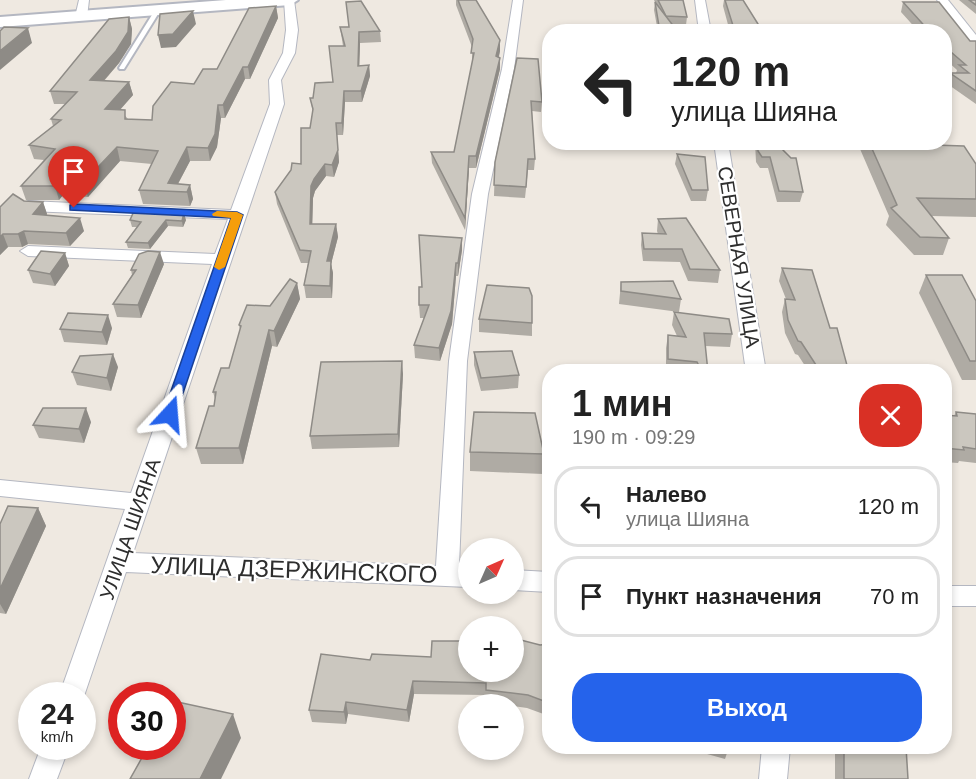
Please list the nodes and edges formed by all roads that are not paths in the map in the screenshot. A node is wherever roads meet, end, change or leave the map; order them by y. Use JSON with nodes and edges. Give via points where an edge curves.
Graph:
{"nodes":[{"id":1,"x":84,"y":0,"type":"edge"},
{"id":2,"x":290,"y":0,"type":"edge"},
{"id":3,"x":518,"y":0,"type":"edge"},
{"id":4,"x":700,"y":0,"type":"edge"},
{"id":5,"x":942,"y":0,"type":"edge"},
{"id":6,"x":157,"y":11,"type":"junction"},
{"id":7,"x":81,"y":17,"type":"junction"},
{"id":8,"x":0,"y":22,"type":"edge"},
{"id":9,"x":704,"y":24,"type":"edge"},
{"id":10,"x":976,"y":43,"type":"edge"},
{"id":11,"x":122,"y":68,"type":"dead end"},
{"id":12,"x":723,"y":150,"type":"edge"},
{"id":13,"x":28,"y":206,"type":"edge"},
{"id":14,"x":237,"y":215,"type":"junction"},
{"id":15,"x":28,"y":251,"type":"dead end"},
{"id":16,"x":222,"y":259,"type":"junction"},
{"id":17,"x":755,"y":364,"type":"edge"},
{"id":18,"x":0,"y":488,"type":"edge"},
{"id":19,"x":140,"y":502,"type":"junction"},
{"id":20,"x":458,"y":538,"type":"edge"},
{"id":21,"x":119,"y":562,"type":"junction"},
{"id":22,"x":458,"y":577,"type":"edge"},
{"id":23,"x":524,"y":581,"type":"edge"},
{"id":24,"x":542,"y":582,"type":"edge"},
{"id":25,"x":952,"y":596,"type":"edge"},
{"id":26,"x":976,"y":596,"type":"edge"},
{"id":27,"x":77,"y":682,"type":"edge"},
{"id":28,"x":775,"y":754,"type":"edge"},
{"id":29,"x":50,"y":760,"type":"edge"},
{"id":30,"x":43,"y":779,"type":"edge"},
{"id":31,"x":772,"y":779,"type":"edge"}],
"edges":[{"from":1,"to":7,"type":"street"},
{"from":2,"to":6,"type":"main road"},
{"from":2,"to":14,"type":"street","name":"УЛИЦА ШИЯНА","via":[[292,30],[289,53],[275,80],[277,104]]},
{"from":3,"to":20,"type":"street","via":[[508,69],[480,194],[458,361]]},
{"from":4,"to":9,"type":"street"},
{"from":5,"to":10,"type":"street"},
{"from":6,"to":7,"type":"main road"},
{"from":6,"to":11,"type":"lane"},
{"from":7,"to":8,"type":"main road"},
{"from":12,"to":17,"type":"street","name":"СЕВЕРНАЯ УЛИЦА"},
{"from":13,"to":14,"type":"street"},
{"from":14,"to":16,"type":"street","name":"УЛИЦА ШИЯНА"},
{"from":15,"to":16,"type":"street"},
{"from":16,"to":19,"type":"street","name":"УЛИЦА ШИЯНА"},
{"from":18,"to":19,"type":"street"},
{"from":19,"to":21,"type":"street","name":"УЛИЦА ШИЯНА"},
{"from":21,"to":22,"type":"street","name":"УЛИЦА ДЗЕРЖИНСКОГО"},
{"from":21,"to":27,"type":"street","name":"УЛИЦА ШИЯНА"},
{"from":23,"to":24,"type":"street"},
{"from":25,"to":26,"type":"street"},
{"from":28,"to":31,"type":"street"},
{"from":29,"to":30,"type":"street"}]}
